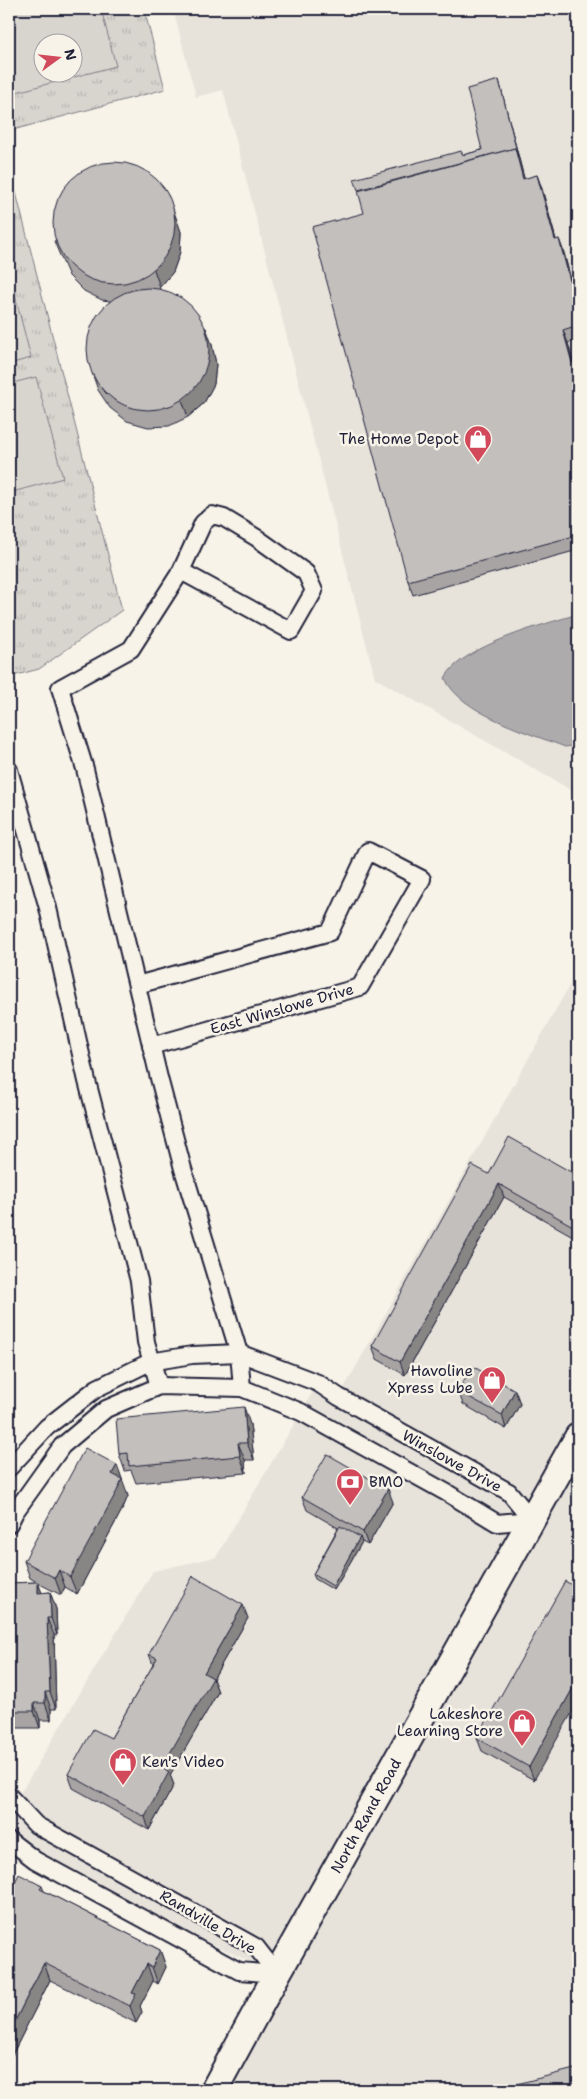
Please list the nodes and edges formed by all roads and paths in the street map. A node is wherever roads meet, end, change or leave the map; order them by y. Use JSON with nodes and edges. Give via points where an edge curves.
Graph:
{"nodes":[{"id":1,"x":181,"y":571,"type":"junction"},
{"id":2,"x":9,"y":770,"type":"edge"},
{"id":3,"x":137,"y":985,"type":"junction"},
{"id":4,"x":151,"y":1046,"type":"junction"},
{"id":5,"x":239,"y":1353,"type":"junction"},
{"id":6,"x":150,"y":1362,"type":"junction"},
{"id":7,"x":158,"y":1386,"type":"junction"},
{"id":8,"x":242,"y":1388,"type":"junction"},
{"id":9,"x":578,"y":1437,"type":"edge"},
{"id":10,"x":9,"y":1468,"type":"edge"},
{"id":11,"x":11,"y":1514,"type":"edge"},
{"id":12,"x":532,"y":1520,"type":"junction"},
{"id":13,"x":9,"y":1796,"type":"edge"},
{"id":14,"x":36,"y":1825,"type":"junction"},
{"id":15,"x":14,"y":1844,"type":"edge"},
{"id":16,"x":277,"y":1974,"type":"junction"},
{"id":17,"x":214,"y":2090,"type":"edge"}],
"edges":[{"from":1,"to":1,"type":"street","via":[[291,631],[314,591],[306,573],[258,538],[224,518],[212,515],[203,523]]},
{"from":1,"to":3,"type":"street","via":[[131,650],[60,688],[85,769]]},
{"from":2,"to":6,"type":"street","via":[[48,908],[87,1080],[139,1281]]},
{"from":3,"to":4,"type":"street"},
{"from":3,"to":4,"type":"street","name":"East Winslowe Drive","via":[[330,932],[368,851],[422,879],[360,987]]},
{"from":4,"to":5,"type":"street","via":[[183,1169]]},
{"from":5,"to":6,"type":"street","name":"Winslowe Drive"},
{"from":5,"to":8,"type":"street"},
{"from":5,"to":12,"type":"street","name":"Winslowe Drive","via":[[318,1383],[508,1492]]},
{"from":6,"to":7,"type":"street"},
{"from":6,"to":10,"type":"street","name":"Winslowe Drive","via":[[90,1394],[47,1426]]},
{"from":7,"to":8,"type":"street","name":"Winslowe Drive"},
{"from":7,"to":11,"type":"street","name":"Winslowe Drive","via":[[106,1409],[62,1446]]},
{"from":8,"to":12,"type":"street","name":"Winslowe Drive","via":[[301,1412],[497,1523]]},
{"from":9,"to":12,"type":"main road","name":"North Rand Road"},
{"from":12,"to":16,"type":"main road","name":"North Rand Road"},
{"from":13,"to":14,"type":"street","name":"Randville Drive"},
{"from":14,"to":15,"type":"street","name":"Randville Drive"},
{"from":14,"to":16,"type":"street","name":"Randville Drive","via":[[256,1947]]},
{"from":15,"to":16,"type":"street","name":"Randville Drive","via":[[35,1860],[239,1971]]},
{"from":16,"to":17,"type":"main road","name":"North Rand Road"}]}
